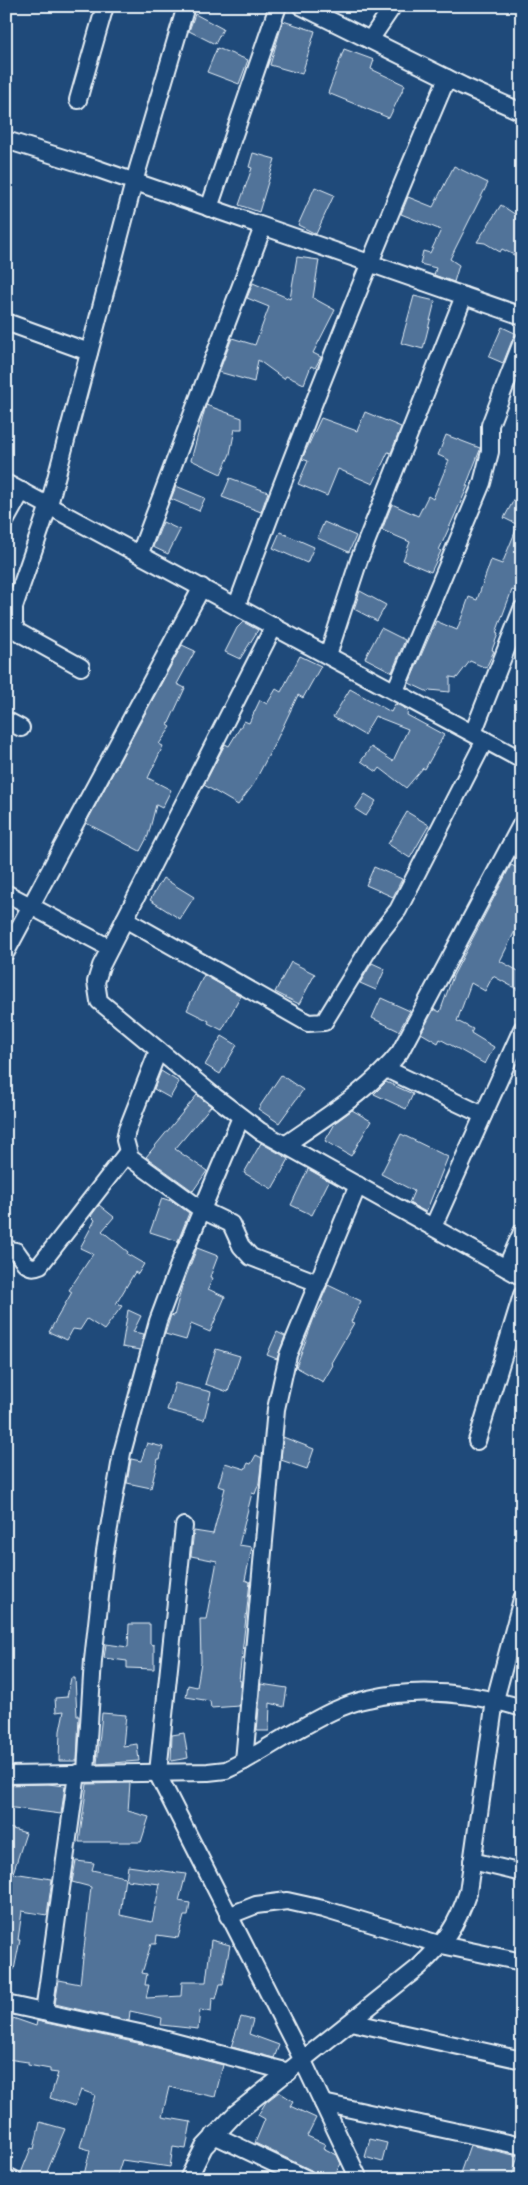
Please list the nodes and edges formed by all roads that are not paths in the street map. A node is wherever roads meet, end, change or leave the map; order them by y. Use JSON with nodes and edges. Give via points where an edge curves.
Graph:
{"nodes":[{"id":1,"x":105,"y":6,"type":"edge"},
{"id":2,"x":186,"y":6,"type":"edge"},
{"id":3,"x":278,"y":6,"type":"edge"},
{"id":4,"x":301,"y":6,"type":"edge"},
{"id":5,"x":393,"y":6,"type":"edge"},
{"id":6,"x":370,"y":40,"type":"junction"},
{"id":7,"x":447,"y":78,"type":"junction"},
{"id":8,"x":78,"y":100,"type":"dead end"},
{"id":9,"x":522,"y":112,"type":"edge"},
{"id":10,"x":6,"y":140,"type":"edge"},
{"id":11,"x":134,"y":182,"type":"junction"},
{"id":12,"x":209,"y":208,"type":"junction"},
{"id":13,"x":263,"y":227,"type":"junction"},
{"id":14,"x":368,"y":264,"type":"junction"},
{"id":15,"x":464,"y":296,"type":"junction"},
{"id":16,"x":522,"y":316,"type":"edge"},
{"id":17,"x":6,"y":322,"type":"edge"},
{"id":18,"x":522,"y":342,"type":"edge"},
{"id":19,"x":89,"y":352,"type":"junction"},
{"id":20,"x":6,"y":483,"type":"edge"},
{"id":21,"x":22,"y":491,"type":"junction"},
{"id":22,"x":49,"y":505,"type":"junction"},
{"id":23,"x":6,"y":520,"type":"edge"},
{"id":24,"x":140,"y":553,"type":"junction"},
{"id":25,"x":202,"y":587,"type":"junction"},
{"id":26,"x":236,"y":605,"type":"junction"},
{"id":27,"x":522,"y":609,"type":"edge"},
{"id":28,"x":274,"y":626,"type":"junction"},
{"id":29,"x":328,"y":655,"type":"junction"},
{"id":30,"x":81,"y":667,"type":"dead end"},
{"id":31,"x":395,"y":691,"type":"junction"},
{"id":32,"x":6,"y":720,"type":"edge"},
{"id":33,"x":21,"y":728,"type":"dead end"},
{"id":34,"x":479,"y":736,"type":"junction"},
{"id":35,"x":522,"y":760,"type":"edge"},
{"id":36,"x":522,"y":823,"type":"edge"},
{"id":37,"x":6,"y":893,"type":"edge"},
{"id":38,"x":32,"y":907,"type":"junction"},
{"id":39,"x":125,"y":919,"type":"junction"},
{"id":40,"x":110,"y":948,"type":"junction"},
{"id":41,"x":6,"y":952,"type":"edge"},
{"id":42,"x":522,"y":1029,"type":"edge"},
{"id":43,"x":158,"y":1051,"type":"junction"},
{"id":44,"x":386,"y":1069,"type":"junction"},
{"id":45,"x":483,"y":1115,"type":"junction"},
{"id":46,"x":242,"y":1117,"type":"junction"},
{"id":47,"x":285,"y":1145,"type":"junction"},
{"id":48,"x":127,"y":1153,"type":"junction"},
{"id":49,"x":358,"y":1185,"type":"junction"},
{"id":50,"x":202,"y":1210,"type":"junction"},
{"id":51,"x":433,"y":1227,"type":"junction"},
{"id":52,"x":522,"y":1232,"type":"edge"},
{"id":53,"x":6,"y":1249,"type":"edge"},
{"id":54,"x":506,"y":1268,"type":"junction"},
{"id":55,"x":522,"y":1278,"type":"edge"},
{"id":56,"x":318,"y":1283,"type":"junction"},
{"id":57,"x":522,"y":1295,"type":"edge"},
{"id":58,"x":477,"y":1441,"type":"dead end"},
{"id":59,"x":184,"y":1526,"type":"dead end"},
{"id":60,"x":522,"y":1599,"type":"edge"},
{"id":61,"x":495,"y":1700,"type":"junction"},
{"id":62,"x":522,"y":1708,"type":"edge"},
{"id":63,"x":244,"y":1761,"type":"junction"},
{"id":64,"x":158,"y":1772,"type":"junction"},
{"id":65,"x":81,"y":1773,"type":"junction"},
{"id":66,"x":6,"y":1775,"type":"edge"},
{"id":67,"x":472,"y":1860,"type":"junction"},
{"id":68,"x":522,"y":1873,"type":"edge"},
{"id":69,"x":228,"y":1916,"type":"junction"},
{"id":70,"x":442,"y":1945,"type":"junction"},
{"id":71,"x":522,"y":1962,"type":"edge"},
{"id":72,"x":6,"y":2004,"type":"edge"},
{"id":73,"x":44,"y":2012,"type":"junction"},
{"id":74,"x":351,"y":2022,"type":"junction"},
{"id":75,"x":303,"y":2060,"type":"junction"},
{"id":76,"x":522,"y":2060,"type":"edge"},
{"id":77,"x":289,"y":2072,"type":"junction"},
{"id":78,"x":323,"y":2103,"type":"junction"},
{"id":79,"x":214,"y":2135,"type":"junction"},
{"id":80,"x":522,"y":2146,"type":"edge"},
{"id":81,"x":6,"y":2176,"type":"edge"},
{"id":82,"x":13,"y":2179,"type":"edge"},
{"id":83,"x":188,"y":2179,"type":"edge"},
{"id":84,"x":306,"y":2179,"type":"edge"},
{"id":85,"x":359,"y":2179,"type":"edge"}],
"edges":[{"from":1,"to":8,"type":"street"},
{"from":2,"to":11,"type":"street"},
{"from":3,"to":12,"type":"street"},
{"from":4,"to":6,"type":"street"},
{"from":5,"to":6,"type":"street"},
{"from":6,"to":7,"type":"street"},
{"from":7,"to":9,"type":"street"},
{"from":7,"to":14,"type":"street"},
{"from":10,"to":11,"type":"street"},
{"from":11,"to":12,"type":"street"},
{"from":11,"to":19,"type":"street"},
{"from":12,"to":13,"type":"street"},
{"from":13,"to":14,"type":"street"},
{"from":13,"to":24,"type":"street"},
{"from":14,"to":15,"type":"street"},
{"from":14,"to":26,"type":"street"},
{"from":15,"to":16,"type":"street"},
{"from":15,"to":29,"type":"street","via":[[359,560]]},
{"from":17,"to":19,"type":"street"},
{"from":18,"to":31,"type":"street","via":[[490,425],[490,452],[482,483]]},
{"from":19,"to":22,"type":"street"},
{"from":20,"to":21,"type":"street"},
{"from":21,"to":22,"type":"street"},
{"from":21,"to":23,"type":"street"},
{"from":22,"to":24,"type":"street"},
{"from":22,"to":30,"type":"street","via":[[14,607],[14,625],[19,634]]},
{"from":24,"to":25,"type":"street"},
{"from":25,"to":26,"type":"street"},
{"from":25,"to":38,"type":"street"},
{"from":26,"to":28,"type":"street"},
{"from":27,"to":34,"type":"street"},
{"from":28,"to":29,"type":"street"},
{"from":28,"to":39,"type":"street"},
{"from":29,"to":31,"type":"street"},
{"from":31,"to":34,"type":"street"},
{"from":32,"to":33,"type":"street"},
{"from":34,"to":35,"type":"street"},
{"from":34,"to":39,"type":"street","via":[[398,910],[375,939],[324,1022],[308,1023]]},
{"from":36,"to":44,"type":"street","via":[[400,1052]]},
{"from":37,"to":38,"type":"street"},
{"from":38,"to":40,"type":"street"},
{"from":38,"to":41,"type":"street"},
{"from":39,"to":40,"type":"street"},
{"from":40,"to":43,"type":"street","via":[[96,982],[99,1001]]},
{"from":42,"to":45,"type":"street"},
{"from":43,"to":46,"type":"street"},
{"from":43,"to":48,"type":"street","via":[[127,1130]]},
{"from":44,"to":45,"type":"street"},
{"from":44,"to":47,"type":"street","via":[[365,1089]]},
{"from":45,"to":51,"type":"street"},
{"from":46,"to":47,"type":"street"},
{"from":46,"to":50,"type":"street"},
{"from":47,"to":49,"type":"street"},
{"from":48,"to":50,"type":"street","via":[[134,1162]]},
{"from":48,"to":53,"type":"street","via":[[40,1265],[28,1267],[16,1251]]},
{"from":49,"to":51,"type":"street"},
{"from":49,"to":56,"type":"street"},
{"from":50,"to":56,"type":"street","via":[[230,1224],[241,1246],[251,1257]]},
{"from":50,"to":65,"type":"street","via":[[158,1321],[122,1453],[105,1551]]},
{"from":51,"to":54,"type":"street"},
{"from":52,"to":54,"type":"street"},
{"from":54,"to":55,"type":"street"},
{"from":56,"to":63,"type":"street","via":[[288,1356],[276,1409]]},
{"from":57,"to":58,"type":"street"},
{"from":59,"to":64,"type":"street"},
{"from":60,"to":61,"type":"street"},
{"from":61,"to":62,"type":"street"},
{"from":61,"to":63,"type":"street","via":[[434,1693],[367,1699],[330,1713]]},
{"from":61,"to":67,"type":"street"},
{"from":63,"to":64,"type":"street","via":[[218,1771]]},
{"from":64,"to":65,"type":"street"},
{"from":64,"to":69,"type":"street"},
{"from":65,"to":66,"type":"street"},
{"from":65,"to":73,"type":"street"},
{"from":67,"to":68,"type":"street"},
{"from":67,"to":70,"type":"street","via":[[468,1892],[458,1920]]},
{"from":69,"to":70,"type":"street","via":[[256,1905],[287,1901]]},
{"from":69,"to":75,"type":"street"},
{"from":70,"to":71,"type":"street"},
{"from":70,"to":74,"type":"street"},
{"from":72,"to":73,"type":"street"},
{"from":73,"to":77,"type":"street"},
{"from":74,"to":75,"type":"street"},
{"from":74,"to":76,"type":"street"},
{"from":75,"to":77,"type":"street"},
{"from":75,"to":78,"type":"street"},
{"from":77,"to":79,"type":"street","via":[[236,2113]]},
{"from":78,"to":80,"type":"street"},
{"from":78,"to":85,"type":"street"},
{"from":79,"to":83,"type":"street","via":[[204,2147]]},
{"from":79,"to":84,"type":"street"},
{"from":81,"to":82,"type":"street"}]}
